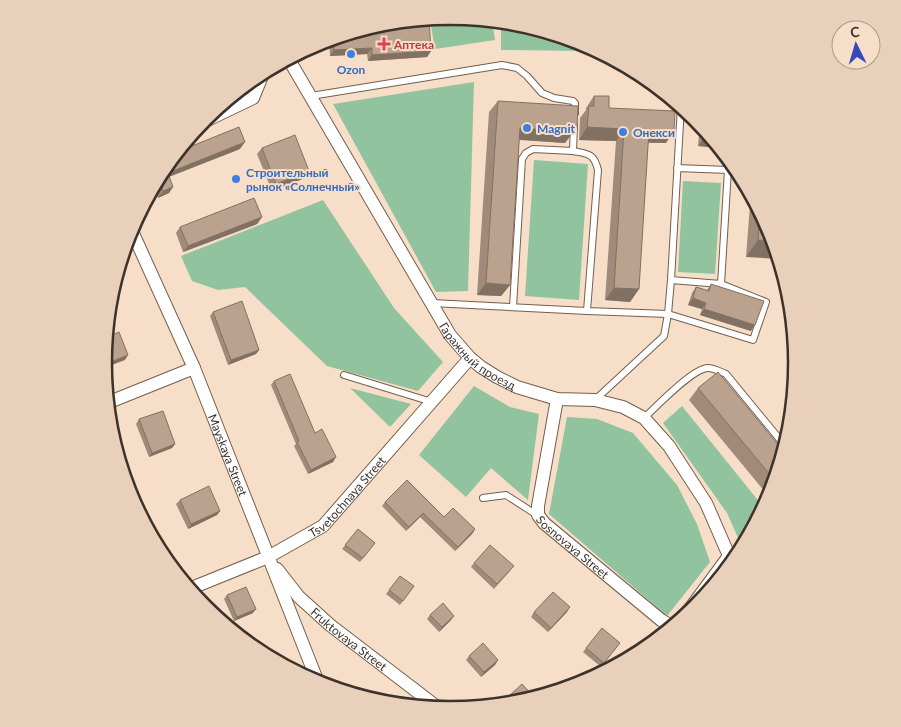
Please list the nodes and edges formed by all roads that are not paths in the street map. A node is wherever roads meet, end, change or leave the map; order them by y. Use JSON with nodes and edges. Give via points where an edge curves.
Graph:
{"nodes":[{"id":1,"x":292,"y":65,"type":"edge"},
{"id":2,"x":258,"y":85,"type":"edge"},
{"id":3,"x":311,"y":96,"type":"junction"},
{"id":4,"x":224,"y":112,"type":"edge"},
{"id":5,"x":681,"y":115,"type":"edge"},
{"id":6,"x":573,"y":151,"type":"junction"},
{"id":7,"x":678,"y":168,"type":"junction"},
{"id":8,"x":136,"y":240,"type":"edge"},
{"id":9,"x":671,"y":280,"type":"junction"},
{"id":10,"x":721,"y":284,"type":"junction"},
{"id":11,"x":432,"y":303,"type":"junction"},
{"id":12,"x":514,"y":307,"type":"junction"},
{"id":13,"x":587,"y":311,"type":"junction"},
{"id":14,"x":668,"y":314,"type":"junction"},
{"id":15,"x":470,"y":358,"type":"junction"},
{"id":16,"x":194,"y":368,"type":"junction"},
{"id":17,"x":344,"y":375,"type":"dead end"},
{"id":18,"x":557,"y":399,"type":"junction"},
{"id":19,"x":114,"y":400,"type":"edge"},
{"id":20,"x":595,"y":400,"type":"junction"},
{"id":21,"x":433,"y":402,"type":"junction"},
{"id":22,"x":644,"y":418,"type":"junction"},
{"id":23,"x":780,"y":439,"type":"edge"},
{"id":24,"x":483,"y":498,"type":"dead end"},
{"id":25,"x":538,"y":515,"type":"junction"},
{"id":26,"x":268,"y":557,"type":"junction"},
{"id":27,"x":729,"y":557,"type":"edge"},
{"id":28,"x":195,"y":586,"type":"edge"},
{"id":29,"x":667,"y":624,"type":"edge"},
{"id":30,"x":314,"y":673,"type":"edge"},
{"id":31,"x":429,"y":701,"type":"edge"}],
"edges":[{"from":1,"to":3,"type":"street","name":"Гаражный проезд"},
{"from":2,"to":4,"type":"street","via":[[253,98]]},
{"from":3,"to":6,"type":"lane","via":[[502,65],[516,68],[542,93],[575,103]]},
{"from":3,"to":11,"type":"street","name":"Гаражный проезд"},
{"from":5,"to":7,"type":"lane"},
{"from":6,"to":12,"type":"lane","via":[[533,148],[522,159]]},
{"from":6,"to":13,"type":"lane","via":[[590,154],[596,160],[598,170]]},
{"from":7,"to":9,"type":"lane"},
{"from":7,"to":10,"type":"lane","via":[[728,170]]},
{"from":8,"to":16,"type":"street","name":"Mayskaya Street"},
{"from":9,"to":10,"type":"lane"},
{"from":9,"to":14,"type":"lane"},
{"from":10,"to":14,"type":"lane","via":[[766,302],[753,340]]},
{"from":11,"to":12,"type":"lane"},
{"from":11,"to":15,"type":"street","name":"Гаражный проезд","via":[[450,335]]},
{"from":12,"to":13,"type":"lane"},
{"from":13,"to":14,"type":"lane"},
{"from":14,"to":20,"type":"lane","via":[[664,336]]},
{"from":15,"to":18,"type":"street","name":"Гаражный проезд","via":[[517,387]]},
{"from":15,"to":21,"type":"street","name":"Tsvetochnaya Street"},
{"from":16,"to":19,"type":"street"},
{"from":16,"to":26,"type":"street","name":"Mayskaya Street"},
{"from":17,"to":21,"type":"lane"},
{"from":18,"to":20,"type":"street","name":"Гаражный проезд"},
{"from":18,"to":25,"type":"street","name":"Sosnovaya Street"},
{"from":20,"to":22,"type":"street","name":"Гаражный проезд","via":[[623,407]]},
{"from":21,"to":26,"type":"street","name":"Tsvetochnaya Street","via":[[323,526]]},
{"from":22,"to":23,"type":"lane","via":[[692,374],[713,368],[726,374]]},
{"from":22,"to":27,"type":"street","name":"Гаражный проезд","via":[[669,446],[706,503]]},
{"from":24,"to":25,"type":"lane","via":[[506,495]]},
{"from":25,"to":29,"type":"street","name":"Sosnovaya Street"},
{"from":26,"to":28,"type":"street","name":"Tsvetochnaya Street"},
{"from":26,"to":30,"type":"street","name":"Mayskaya Street"},
{"from":26,"to":31,"type":"street","name":"Fruktovaya Street","via":[[299,597],[330,625]]}]}
